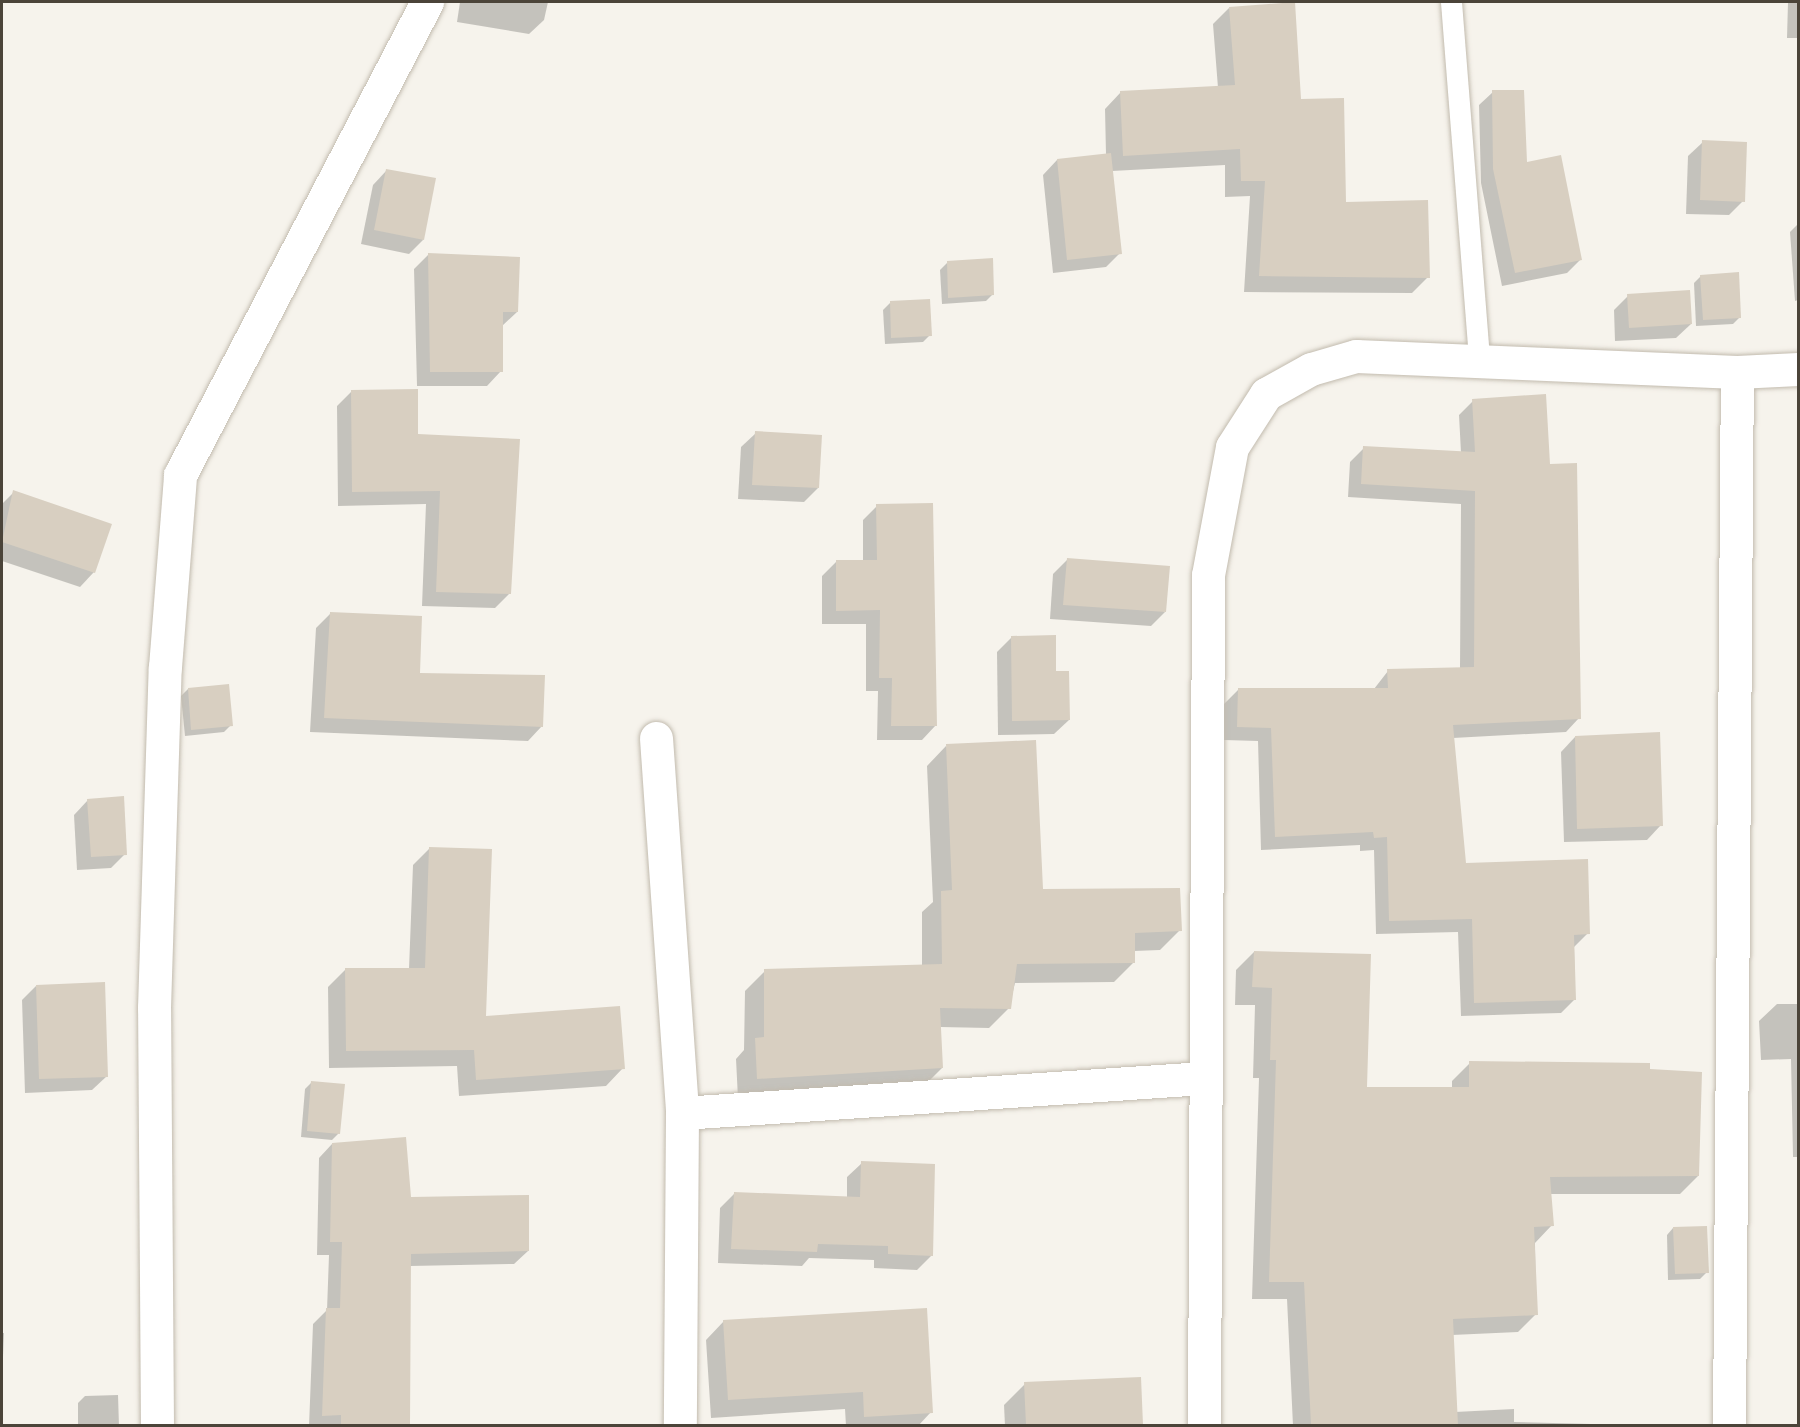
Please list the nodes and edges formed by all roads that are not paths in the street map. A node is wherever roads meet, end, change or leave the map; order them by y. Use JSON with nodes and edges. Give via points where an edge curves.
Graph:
{"nodes":[{"id":1,"x":427,"y":2,"type":"edge"},
{"id":2,"x":1451,"y":2,"type":"edge"},
{"id":3,"x":1479,"y":361,"type":"junction"},
{"id":4,"x":1798,"y":369,"type":"edge"},
{"id":5,"x":1737,"y":372,"type":"junction"},
{"id":6,"x":656,"y":738,"type":"dead end"},
{"id":7,"x":1203,"y":1078,"type":"junction"},
{"id":8,"x":682,"y":1113,"type":"junction"},
{"id":9,"x":157,"y":1425,"type":"edge"},
{"id":10,"x":680,"y":1425,"type":"edge"},
{"id":11,"x":1204,"y":1425,"type":"edge"},
{"id":12,"x":1729,"y":1425,"type":"edge"}],
"edges":[{"from":1,"to":9,"type":"street","via":[[180,475],[165,667],[154,1008]]},
{"from":2,"to":3,"type":"lane"},
{"from":3,"to":5,"type":"street"},
{"from":3,"to":7,"type":"street","via":[[1356,356],[1311,369],[1266,394],[1232,447],[1208,575]]},
{"from":4,"to":5,"type":"street"},
{"from":5,"to":12,"type":"street"},
{"from":6,"to":8,"type":"street"},
{"from":7,"to":8,"type":"street"},
{"from":7,"to":11,"type":"street"},
{"from":8,"to":10,"type":"street"}]}
